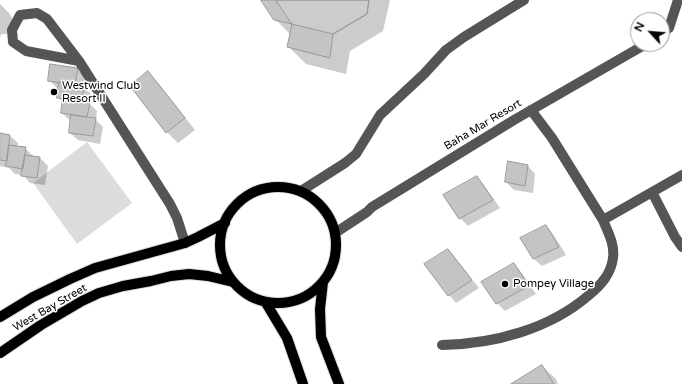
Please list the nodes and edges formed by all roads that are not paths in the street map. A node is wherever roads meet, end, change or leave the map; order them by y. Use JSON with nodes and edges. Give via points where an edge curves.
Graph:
{"nodes":[{"id":1,"x":524,"y":0,"type":"edge"},
{"id":2,"x":678,"y":0,"type":"edge"},
{"id":3,"x":670,"y":25,"type":"edge"},
{"id":4,"x":632,"y":52,"type":"edge"},
{"id":5,"x":79,"y":61,"type":"junction"},
{"id":6,"x":531,"y":110,"type":"junction"},
{"id":7,"x":682,"y":175,"type":"edge"},
{"id":8,"x":300,"y":191,"type":"junction"},
{"id":9,"x":652,"y":192,"type":"junction"},
{"id":10,"x":603,"y":220,"type":"junction"},
{"id":11,"x":225,"y":222,"type":"junction"},
{"id":12,"x":335,"y":233,"type":"junction"},
{"id":13,"x":185,"y":243,"type":"junction"},
{"id":14,"x":682,"y":247,"type":"edge"},
{"id":15,"x":233,"y":282,"type":"junction"},
{"id":16,"x":323,"y":282,"type":"junction"},
{"id":17,"x":266,"y":303,"type":"junction"},
{"id":18,"x":0,"y":317,"type":"edge"},
{"id":19,"x":442,"y":345,"type":"dead end"},
{"id":20,"x":0,"y":353,"type":"edge"},
{"id":21,"x":303,"y":384,"type":"edge"},
{"id":22,"x":339,"y":384,"type":"edge"}],
"edges":[{"from":1,"to":8,"type":"lane","via":[[446,50],[380,115],[356,154]]},
{"from":2,"to":3,"type":"lane"},
{"from":4,"to":6,"type":"lane","name":"Baha Mar Resort"},
{"from":5,"to":5,"type":"lane","via":[[26,51],[13,42],[12,30],[20,15],[37,13],[47,19]]},
{"from":5,"to":13,"type":"lane","via":[[170,204]]},
{"from":6,"to":10,"type":"lane","via":[[552,138]]},
{"from":6,"to":12,"type":"lane","name":"Baha Mar Resort","via":[[372,207]]},
{"from":7,"to":9,"type":"lane"},
{"from":8,"to":11,"type":"main road","via":[[279,187],[256,192],[238,204]]},
{"from":8,"to":12,"type":"main road","via":[[323,208],[331,220]]},
{"from":9,"to":10,"type":"lane"},
{"from":9,"to":14,"type":"lane"},
{"from":10,"to":19,"type":"lane","via":[[613,249],[612,264],[598,288],[582,302],[558,317],[516,333],[480,342]]},
{"from":11,"to":13,"type":"main road","name":"West Bay Street"},
{"from":11,"to":15,"type":"main road","via":[[220,250],[223,264]]},
{"from":12,"to":16,"type":"main road","via":[[335,256],[331,270]]},
{"from":13,"to":18,"type":"main road","name":"West Bay Street","via":[[95,268],[33,297]]},
{"from":15,"to":17,"type":"main road","via":[[248,295]]},
{"from":15,"to":20,"type":"main road","name":"West Bay Street","via":[[189,274],[123,286],[100,293],[41,325]]},
{"from":16,"to":17,"type":"main road","via":[[303,298],[279,304]]},
{"from":16,"to":22,"type":"main road","via":[[320,309],[321,337]]},
{"from":17,"to":21,"type":"main road","via":[[287,338]]}]}
